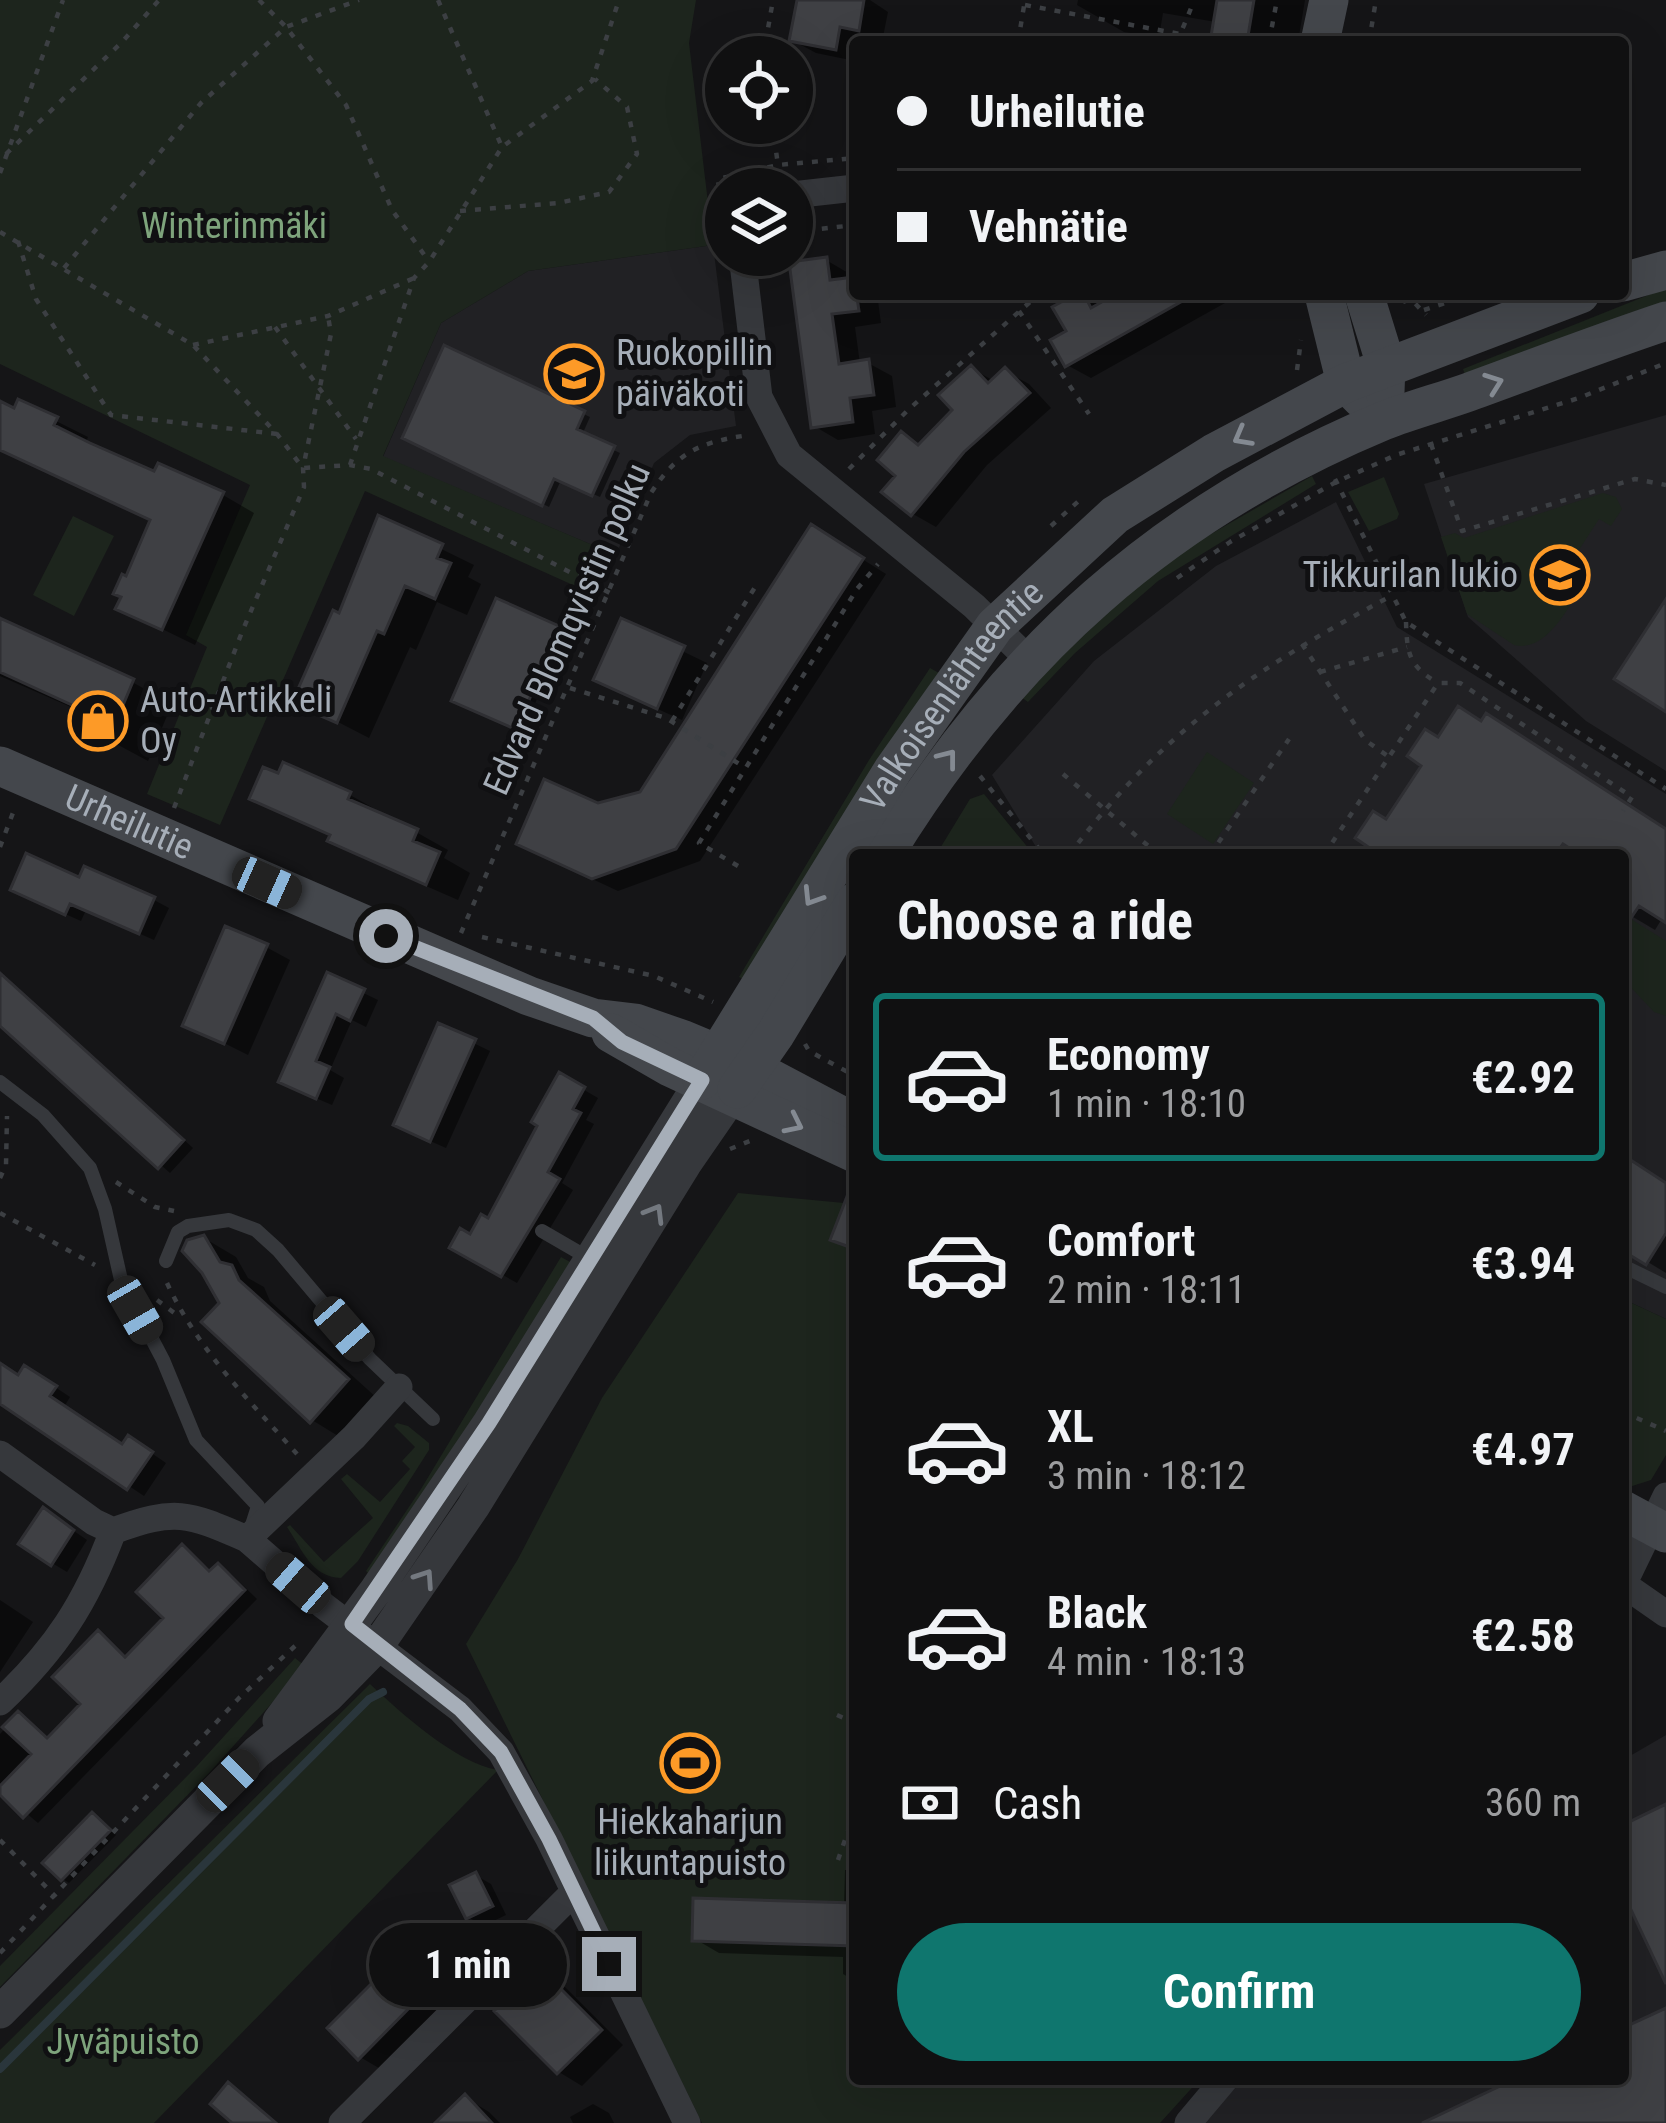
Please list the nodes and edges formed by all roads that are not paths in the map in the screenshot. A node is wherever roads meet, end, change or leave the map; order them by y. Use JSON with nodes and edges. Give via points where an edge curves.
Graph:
{"nodes":[{"id":1,"x":1329,"y":0,"type":"edge"},
{"id":2,"x":1321,"y":36,"type":"edge"},
{"id":3,"x":849,"y":189,"type":"edge"},
{"id":4,"x":813,"y":193,"type":"edge"},
{"id":5,"x":1666,"y":270,"type":"edge"},
{"id":6,"x":744,"y":276,"type":"edge"},
{"id":7,"x":1629,"y":280,"type":"edge"},
{"id":8,"x":1326,"y":300,"type":"edge"},
{"id":9,"x":1366,"y":300,"type":"edge"},
{"id":10,"x":1564,"y":300,"type":"edge"},
{"id":11,"x":1666,"y":321,"type":"edge"},
{"id":12,"x":1386,"y":365,"type":"junction"},
{"id":13,"x":1346,"y":382,"type":"junction"},
{"id":14,"x":1384,"y":421,"type":"junction"},
{"id":15,"x":995,"y":626,"type":"junction"},
{"id":16,"x":1028,"y":659,"type":"junction"},
{"id":17,"x":9,"y":783,"type":"edge"},
{"id":18,"x":851,"y":849,"type":"edge"},
{"id":19,"x":888,"y":849,"type":"edge"},
{"id":20,"x":849,"y":854,"type":"edge"},
{"id":21,"x":849,"y":912,"type":"edge"},
{"id":22,"x":759,"y":1025,"type":"junction"},
{"id":23,"x":726,"y":1073,"type":"junction"},
{"id":24,"x":2,"y":1084,"type":"edge"},
{"id":25,"x":849,"y":1121,"type":"edge"},
{"id":26,"x":849,"y":1149,"type":"edge"},
{"id":27,"x":542,"y":1231,"type":"dead end"},
{"id":28,"x":166,"y":1261,"type":"road end"},
{"id":29,"x":604,"y":1267,"type":"junction"},
{"id":30,"x":1629,"y":1269,"type":"edge"},
{"id":31,"x":1666,"y":1287,"type":"edge"},
{"id":32,"x":399,"y":1387,"type":"junction"},
{"id":33,"x":433,"y":1419,"type":"dead end"},
{"id":34,"x":0,"y":1454,"type":"edge"},
{"id":35,"x":1651,"y":1515,"type":"edge"},
{"id":36,"x":113,"y":1531,"type":"junction"},
{"id":37,"x":247,"y":1539,"type":"junction"},
{"id":38,"x":1629,"y":1569,"type":"edge"},
{"id":39,"x":1629,"y":1588,"type":"edge"},
{"id":40,"x":1666,"y":1614,"type":"edge"},
{"id":41,"x":365,"y":1635,"type":"junction"},
{"id":42,"x":0,"y":1702,"type":"edge"},
{"id":43,"x":572,"y":1893,"type":"junction"},
{"id":44,"x":0,"y":2012,"type":"edge"},
{"id":45,"x":1220,"y":2085,"type":"edge"},
{"id":46,"x":342,"y":2123,"type":"edge"},
{"id":47,"x":687,"y":2123,"type":"edge"},
{"id":48,"x":1188,"y":2123,"type":"edge"}],
"edges":[{"from":1,"to":2,"type":"main road"},
{"from":3,"to":4,"type":"street"},
{"from":5,"to":7,"type":"main road"},
{"from":6,"to":15,"type":"street","via":[[759,398],[788,454]]},
{"from":8,"to":13,"type":"main road"},
{"from":9,"to":12,"type":"main road"},
{"from":10,"to":12,"type":"main road","name":"Valkoisenlähteentie"},
{"from":14,"to":11,"type":"main road","name":"Valkoisenlähteentie","one_way":true},
{"from":12,"to":13,"type":"main road","name":"Valkoisenlähteentie"},
{"from":12,"to":14,"type":"main road"},
{"from":13,"to":14,"type":"main road"},
{"from":13,"to":15,"type":"main road","name":"Valkoisenlähteentie","one_way":true,"via":[[1127,506]]},
{"from":14,"to":16,"type":"main road","name":"Valkoisenlähteentie","via":[[1241,492],[1148,553]]},
{"from":15,"to":16,"type":"street"},
{"from":15,"to":18,"type":"main road","name":"Valkoisenlähteentie","one_way":true,"via":[[893,770]]},
{"from":19,"to":16,"type":"main road","name":"Valkoisenlähteentie","one_way":true,"via":[[928,784]]},
{"from":17,"to":23,"type":"main road","name":"Urheilutie","via":[[593,1018],[622,1042]]},
{"from":20,"to":22,"type":"main road","name":"Valkoisenlähteentie","one_way":true},
{"from":21,"to":22,"type":"main road","name":"Valkoisenlähteentie"},
{"from":22,"to":23,"type":"main road","name":"Valkoisenlähteentie"},
{"from":23,"to":25,"type":"main road","name":"Urheilutie"},
{"from":23,"to":26,"type":"main road","name":"Urheilutie","one_way":true},
{"from":23,"to":29,"type":"street","name":"Valkoisenlähteentie"},
{"from":24,"to":37,"type":"lane","via":[[90,1168],[121,1280],[196,1440],[257,1505]]},
{"from":27,"to":29,"type":"lane"},
{"from":28,"to":32,"type":"lane","via":[[188,1226],[229,1220],[256,1230]]},
{"from":29,"to":41,"type":"street","name":"Valkoisenlähteentie","via":[[473,1507]]},
{"from":30,"to":31,"type":"lane"},
{"from":32,"to":33,"type":"lane"},
{"from":32,"to":37,"type":"street"},
{"from":34,"to":36,"type":"street"},
{"from":35,"to":38,"type":"street"},
{"from":36,"to":37,"type":"street","via":[[171,1514]]},
{"from":36,"to":42,"type":"street","via":[[67,1630]]},
{"from":37,"to":41,"type":"street"},
{"from":39,"to":40,"type":"street"},
{"from":41,"to":43,"type":"street","via":[[501,1752]]},
{"from":41,"to":44,"type":"street","name":"Valkoisenlähteentie","via":[[328,1696],[257,1752]]},
{"from":43,"to":46,"type":"street"},
{"from":43,"to":47,"type":"street"},
{"from":45,"to":48,"type":"street"}]}
